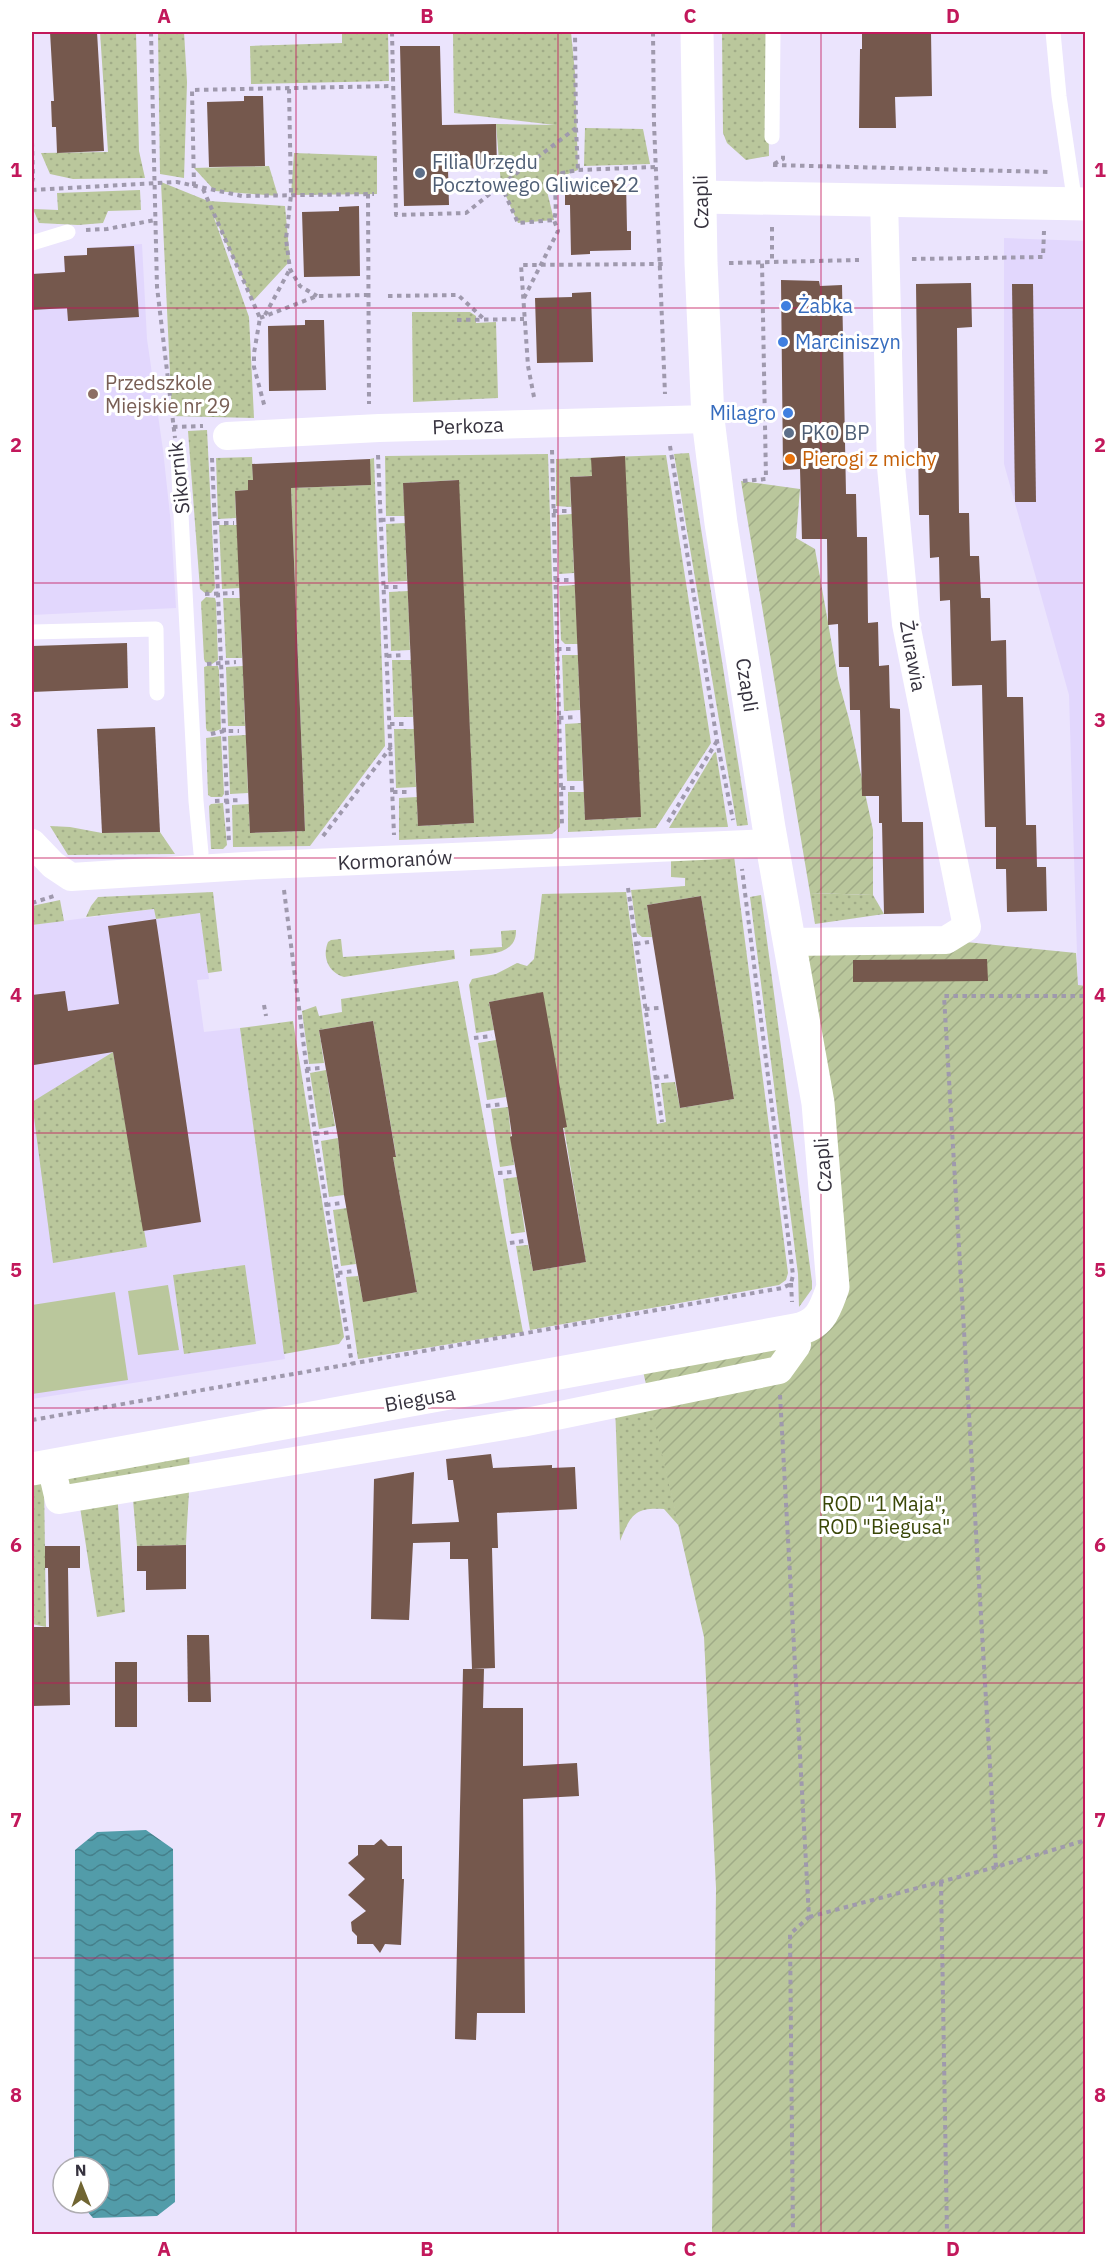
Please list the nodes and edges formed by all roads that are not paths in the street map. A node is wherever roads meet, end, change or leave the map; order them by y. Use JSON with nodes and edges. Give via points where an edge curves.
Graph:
{"nodes":[{"id":1,"x":697,"y":32,"type":"edge"},
{"id":2,"x":773,"y":32,"type":"edge"},
{"id":3,"x":1053,"y":32,"type":"edge"},
{"id":4,"x":772,"y":137,"type":"dead end"},
{"id":5,"x":701,"y":196,"type":"junction"},
{"id":6,"x":884,"y":200,"type":"junction"},
{"id":7,"x":1080,"y":204,"type":"edge"},
{"id":8,"x":68,"y":232,"type":"road end"},
{"id":9,"x":32,"y":243,"type":"edge"},
{"id":10,"x":708,"y":419,"type":"junction"},
{"id":11,"x":219,"y":431,"type":"road end"},
{"id":12,"x":178,"y":457,"type":"road end"},
{"id":13,"x":32,"y":632,"type":"edge"},
{"id":14,"x":157,"y":693,"type":"dead end"},
{"id":15,"x":32,"y":843,"type":"edge"},
{"id":16,"x":772,"y":843,"type":"junction"},
{"id":17,"x":201,"y":853,"type":"dead end"},
{"id":18,"x":789,"y":942,"type":"junction"},
{"id":19,"x":799,"y":1322,"type":"junction"},
{"id":20,"x":41,"y":1468,"type":"edge"}],
"edges":[{"from":1,"to":5,"type":"street","name":"Czapli"},
{"from":2,"to":4,"type":"lane"},
{"from":3,"to":7,"type":"lane","via":[[1059,96]]},
{"from":5,"to":6,"type":"street"},
{"from":5,"to":10,"type":"street","name":"Czapli"},
{"from":6,"to":7,"type":"street"},
{"from":6,"to":18,"type":"street","name":"Żurawia","via":[[891,467],[906,624],[967,927],[946,940]]},
{"from":8,"to":9,"type":"lane"},
{"from":10,"to":11,"type":"street","name":"Perkoza"},
{"from":10,"to":16,"type":"street","name":"Czapli"},
{"from":12,"to":17,"type":"lane","name":"Sikornik"},
{"from":13,"to":14,"type":"lane","via":[[156,629]]},
{"from":15,"to":16,"type":"street","name":"Kormoranów","via":[[71,877]]},
{"from":16,"to":18,"type":"street","name":"Czapli"},
{"from":18,"to":19,"type":"street","name":"Czapli","via":[[818,1103],[833,1287],[824,1312]]},
{"from":19,"to":20,"type":"street","name":"Biegusa"},
{"from":19,"to":20,"type":"street","via":[[797,1345],[778,1370],[522,1423],[59,1500]]}]}
